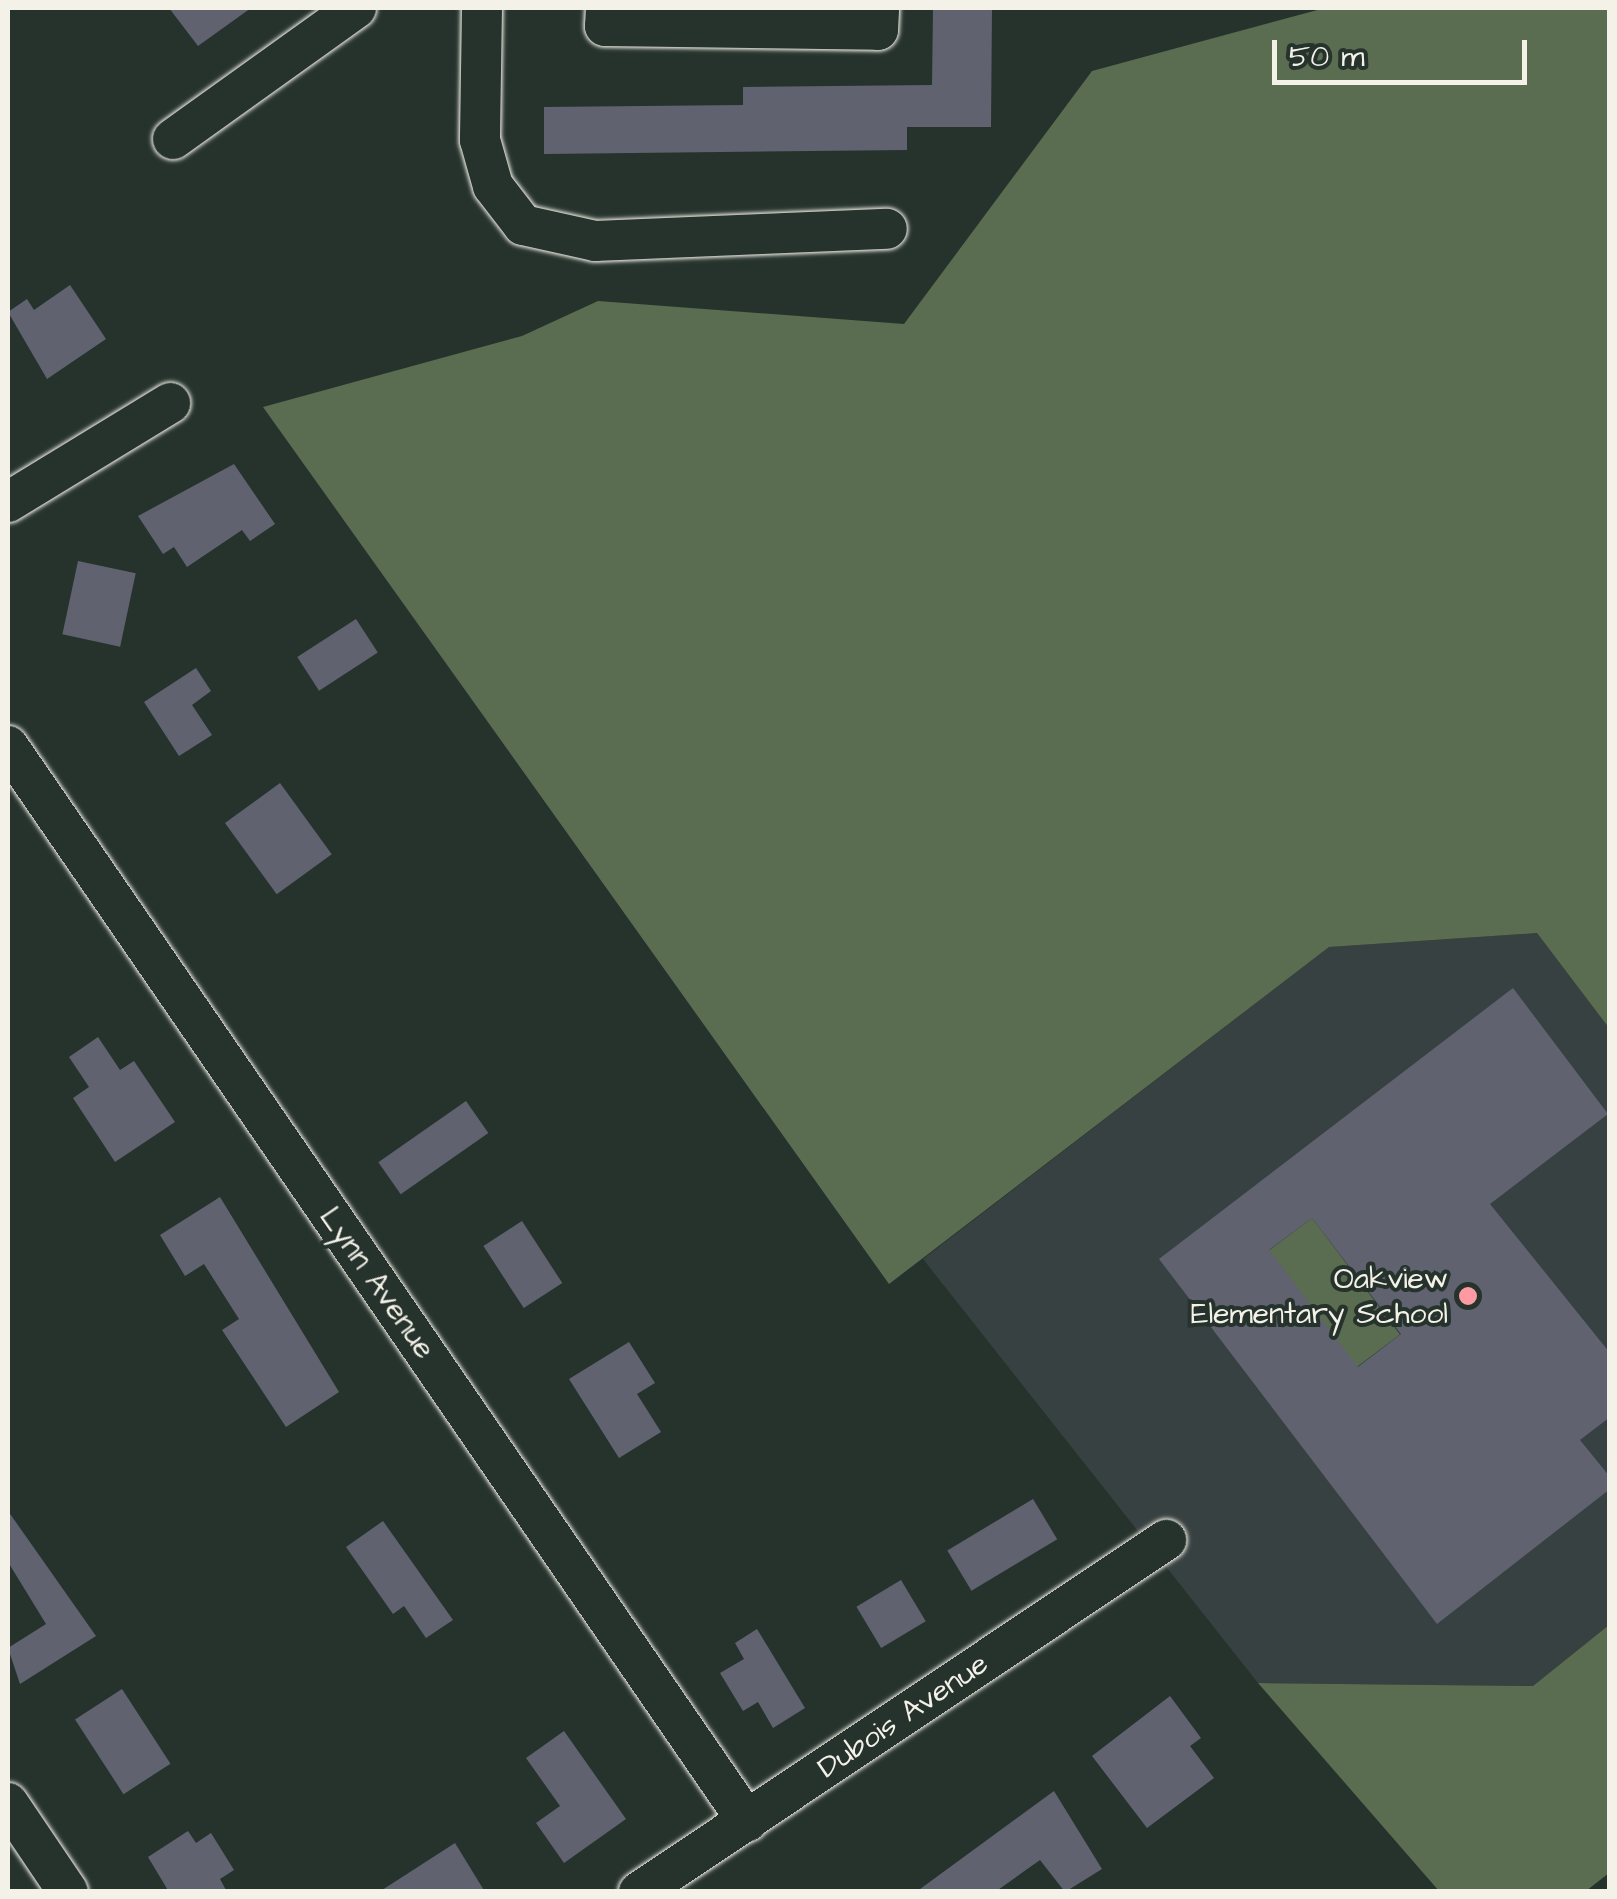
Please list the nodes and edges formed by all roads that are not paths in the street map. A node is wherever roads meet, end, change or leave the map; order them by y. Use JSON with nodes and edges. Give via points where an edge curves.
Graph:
{"nodes":[{"id":1,"x":356,"y":8,"type":"edge"},
{"id":2,"x":482,"y":8,"type":"edge"},
{"id":3,"x":606,"y":8,"type":"edge"},
{"id":4,"x":879,"y":8,"type":"edge"},
{"id":5,"x":172,"y":139,"type":"dead end"},
{"id":6,"x":886,"y":229,"type":"dead end"},
{"id":7,"x":170,"y":403,"type":"dead end"},
{"id":8,"x":8,"y":502,"type":"edge"},
{"id":9,"x":8,"y":746,"type":"edge"},
{"id":10,"x":1166,"y":1540,"type":"dead end"},
{"id":11,"x":8,"y":1803,"type":"edge"},
{"id":12,"x":748,"y":1820,"type":"junction"},
{"id":13,"x":68,"y":1892,"type":"edge"},
{"id":14,"x":639,"y":1892,"type":"edge"}],
"edges":[{"from":1,"to":5,"type":"street"},
{"from":2,"to":6,"type":"street","via":[[480,140],[493,186],[523,225],[595,242]]},
{"from":3,"to":4,"type":"street","via":[[605,26],[878,30]]},
{"from":7,"to":8,"type":"street"},
{"from":9,"to":12,"type":"street","name":"Lynn Avenue"},
{"from":10,"to":12,"type":"street","name":"Dubois Avenue"},
{"from":11,"to":13,"type":"street"},
{"from":12,"to":14,"type":"street","name":"Dubois Avenue"}]}
